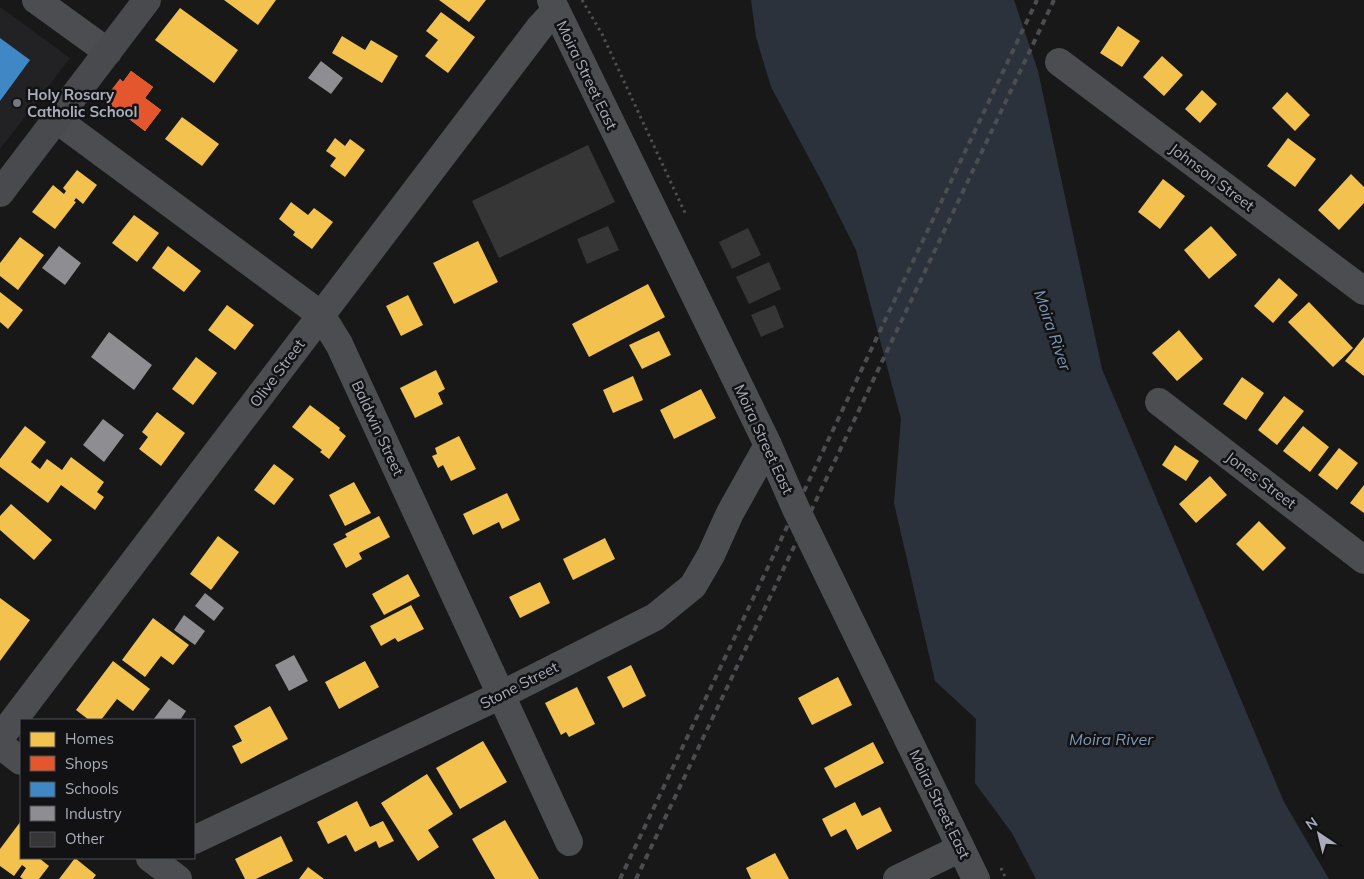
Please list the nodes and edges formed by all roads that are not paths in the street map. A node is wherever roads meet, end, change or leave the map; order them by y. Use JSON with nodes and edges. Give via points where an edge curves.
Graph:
{"nodes":[{"id":1,"x":36,"y":0,"type":"edge"},
{"id":2,"x":146,"y":0,"type":"edge"},
{"id":3,"x":553,"y":5,"type":"edge"},
{"id":4,"x":108,"y":52,"type":"junction"},
{"id":5,"x":1060,"y":62,"type":"dead end"},
{"id":6,"x":56,"y":118,"type":"junction"},
{"id":7,"x":0,"y":193,"type":"edge"},
{"id":8,"x":1364,"y":291,"type":"edge"},
{"id":9,"x":321,"y":315,"type":"junction"},
{"id":10,"x":1158,"y":402,"type":"dead end"},
{"id":11,"x":768,"y":445,"type":"junction"},
{"id":12,"x":1364,"y":560,"type":"edge"},
{"id":13,"x":501,"y":695,"type":"junction"},
{"id":14,"x":0,"y":738,"type":"edge"},
{"id":15,"x":0,"y":745,"type":"edge"},
{"id":16,"x":20,"y":760,"type":"edge"},
{"id":17,"x":195,"y":840,"type":"edge"},
{"id":18,"x":569,"y":842,"type":"dead end"},
{"id":19,"x":961,"y":848,"type":"junction"},
{"id":20,"x":154,"y":859,"type":"edge"},
{"id":21,"x":178,"y":879,"type":"edge"},
{"id":22,"x":897,"y":879,"type":"edge"},
{"id":23,"x":976,"y":879,"type":"edge"}],
"edges":[{"from":1,"to":4,"type":"street"},
{"from":2,"to":4,"type":"main road"},
{"from":3,"to":9,"type":"street","name":"Olive Street","via":[[540,27]]},
{"from":3,"to":11,"type":"street","name":"Moira Street East"},
{"from":4,"to":6,"type":"main road"},
{"from":5,"to":8,"type":"street","name":"Johnson Street"},
{"from":6,"to":7,"type":"main road"},
{"from":6,"to":9,"type":"street","name":"Baldwin Street"},
{"from":9,"to":13,"type":"street","name":"Baldwin Street","via":[[339,344]]},
{"from":9,"to":14,"type":"street","name":"Olive Street"},
{"from":10,"to":12,"type":"street","name":"Jones Street"},
{"from":11,"to":13,"type":"street","name":"Stone Street","via":[[693,586],[656,617]]},
{"from":11,"to":19,"type":"street","name":"Moira Street East"},
{"from":13,"to":17,"type":"street","name":"Stone Street"},
{"from":13,"to":18,"type":"street","name":"Baldwin Street"},
{"from":15,"to":16,"type":"street"},
{"from":19,"to":22,"type":"street"},
{"from":19,"to":23,"type":"street","name":"Moira Street East"},
{"from":20,"to":21,"type":"street"}]}
